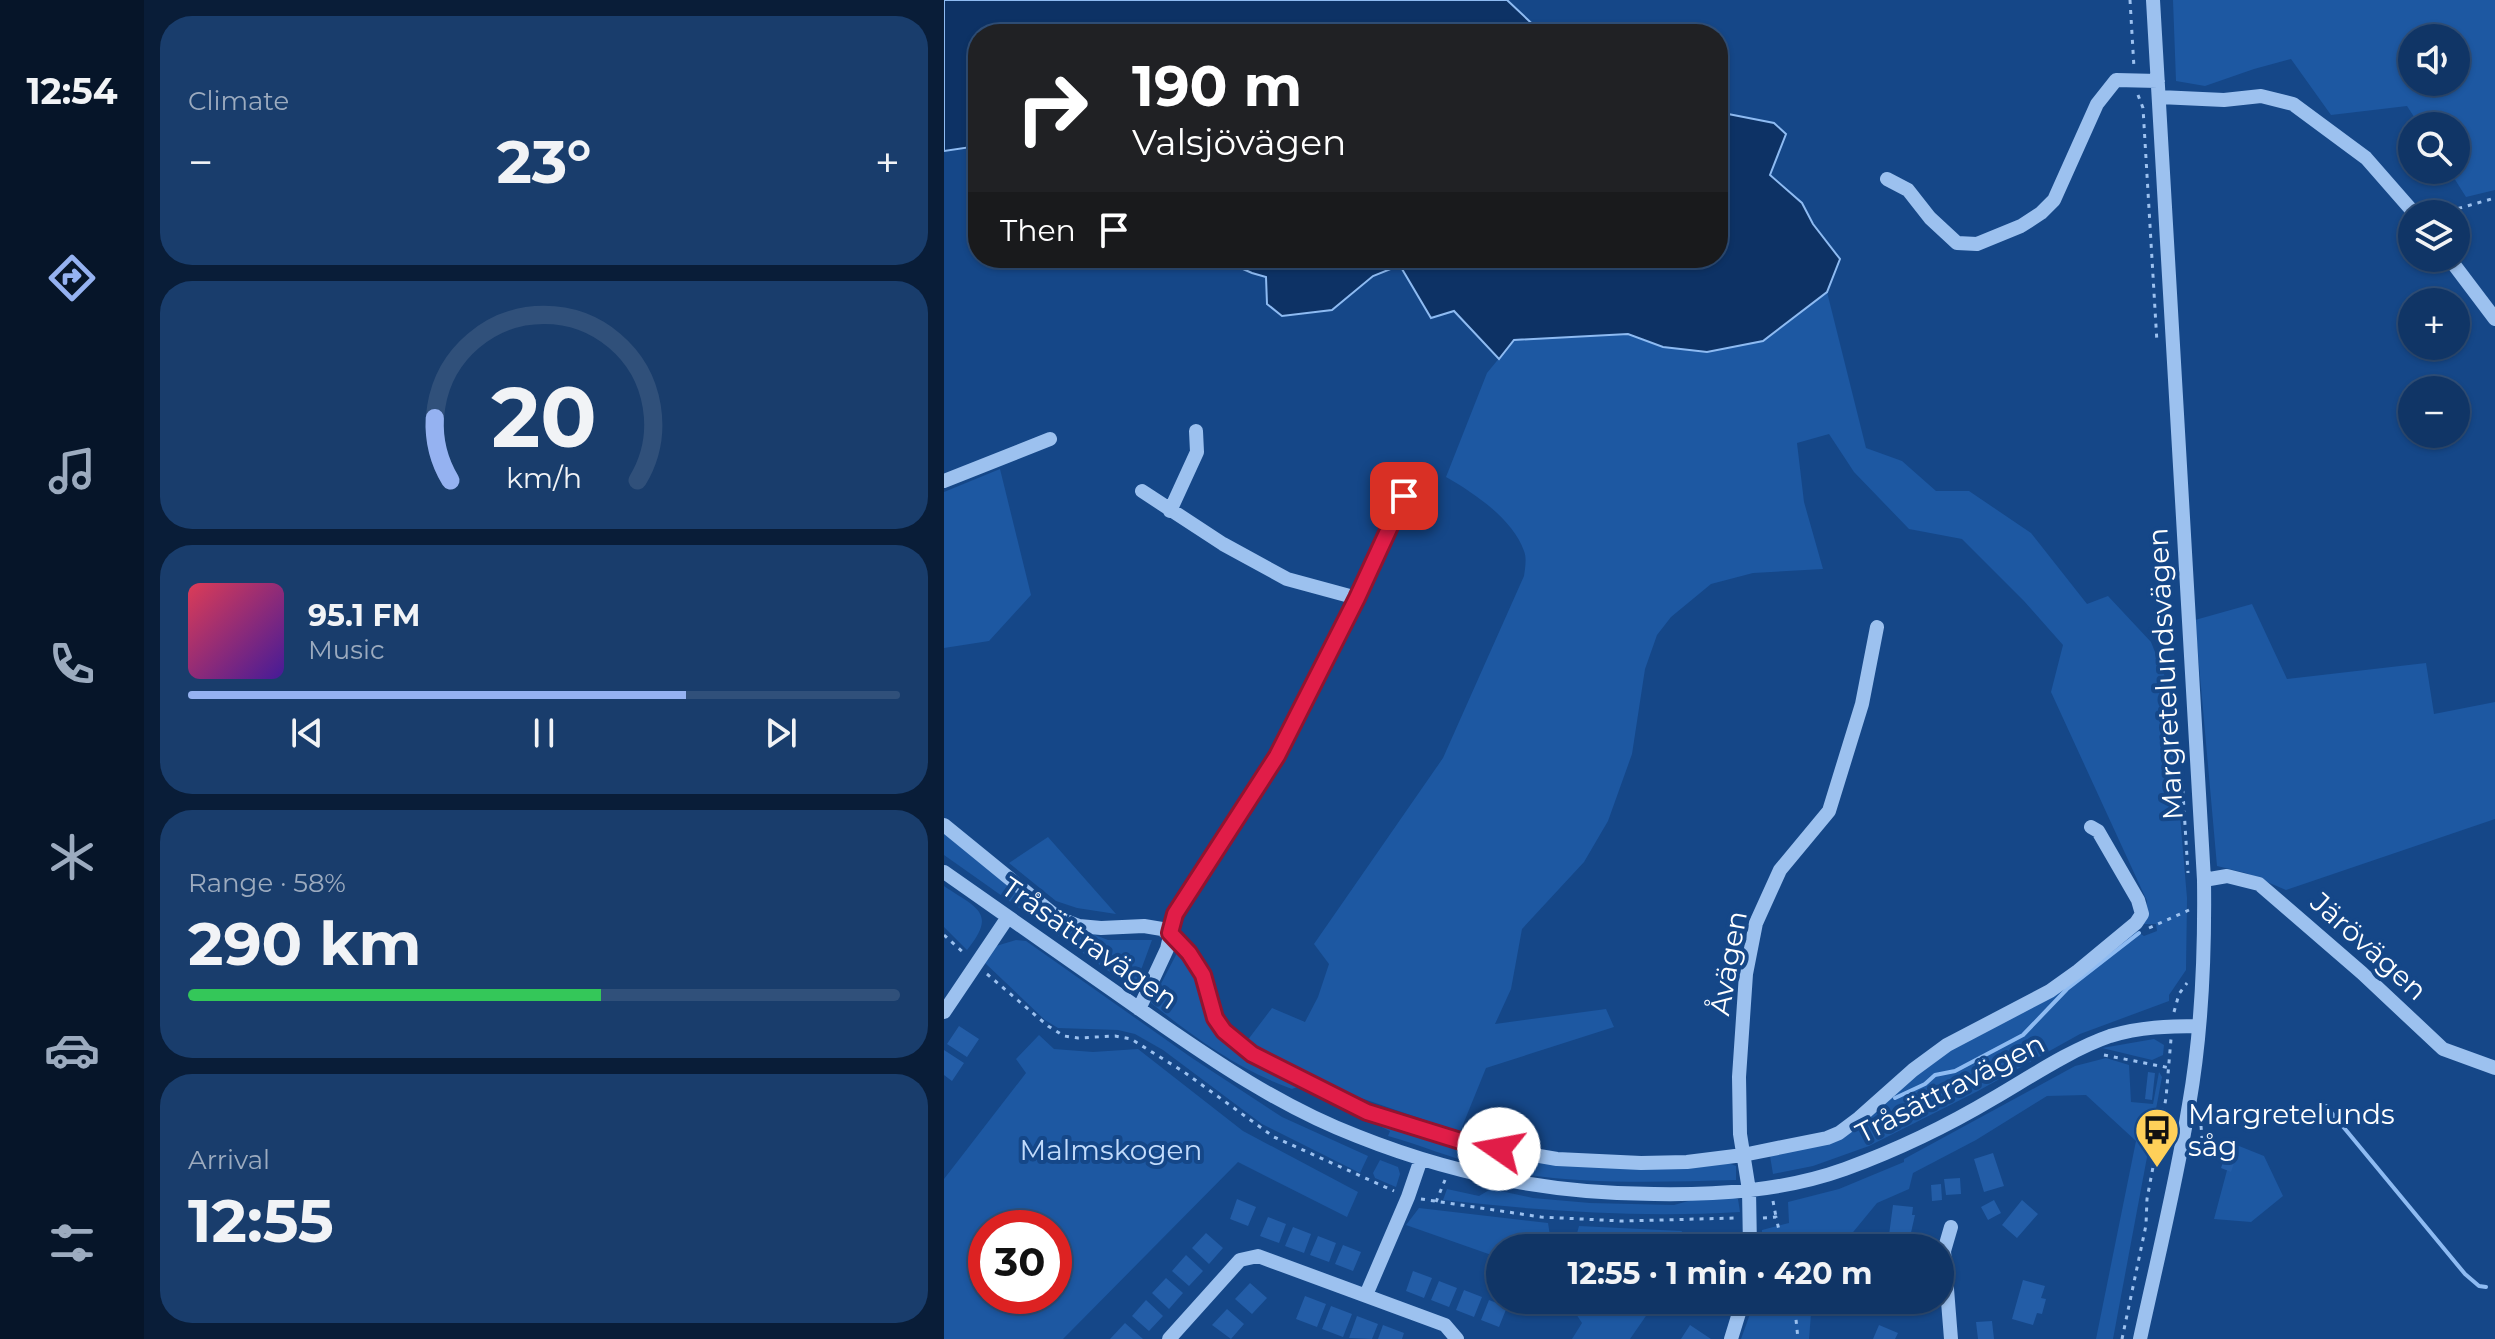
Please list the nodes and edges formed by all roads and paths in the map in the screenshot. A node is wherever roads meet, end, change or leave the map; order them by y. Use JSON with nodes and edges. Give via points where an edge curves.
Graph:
{"nodes":[{"id":1,"x":2130,"y":1,"type":"edge"},
{"id":2,"x":2147,"y":4,"type":"edge"},
{"id":3,"x":2135,"y":80,"type":"junction"},
{"id":4,"x":2158,"y":81,"type":"junction"},
{"id":5,"x":2159,"y":97,"type":"junction"},
{"id":6,"x":1887,"y":179,"type":"dead end"},
{"id":7,"x":2495,"y":198,"type":"edge"},
{"id":8,"x":2403,"y":200,"type":"edge"},
{"id":9,"x":2470,"y":205,"type":"edge"},
{"id":10,"x":2460,"y":272,"type":"edge"},
{"id":11,"x":2495,"y":319,"type":"edge"},
{"id":12,"x":2158,"y":356,"type":"dead end"},
{"id":13,"x":1196,"y":431,"type":"dead end"},
{"id":14,"x":1050,"y":439,"type":"dead end"},
{"id":15,"x":944,"y":481,"type":"edge"},
{"id":16,"x":1142,"y":491,"type":"dead end"},
{"id":17,"x":1404,"y":496,"type":"dead end"},
{"id":18,"x":1170,"y":511,"type":"junction"},
{"id":19,"x":1357,"y":598,"type":"junction"},
{"id":20,"x":1877,"y":627,"type":"dead end"},
{"id":21,"x":2181,"y":748,"type":"dead end"},
{"id":22,"x":944,"y":825,"type":"edge"},
{"id":23,"x":2091,"y":827,"type":"dead end"},
{"id":24,"x":944,"y":872,"type":"edge"},
{"id":25,"x":2196,"y":880,"type":"junction"},
{"id":26,"x":2193,"y":908,"type":"dead end"},
{"id":27,"x":1008,"y":917,"type":"junction"},
{"id":28,"x":2136,"y":923,"type":"junction"},
{"id":29,"x":1170,"y":933,"type":"junction"},
{"id":30,"x":944,"y":935,"type":"edge"},
{"id":31,"x":975,"y":963,"type":"junction"},
{"id":32,"x":2190,"y":975,"type":"dead end"},
{"id":33,"x":1139,"y":1009,"type":"junction"},
{"id":34,"x":944,"y":1012,"type":"edge"},
{"id":35,"x":2172,"y":1026,"type":"junction"},
{"id":36,"x":2199,"y":1026,"type":"junction"},
{"id":37,"x":2495,"y":1068,"type":"edge"},
{"id":38,"x":1743,"y":1155,"type":"junction"},
{"id":39,"x":1421,"y":1159,"type":"junction"},
{"id":40,"x":1445,"y":1179,"type":"dead end"},
{"id":41,"x":1749,"y":1190,"type":"junction"},
{"id":42,"x":1436,"y":1202,"type":"dead end"},
{"id":43,"x":1951,"y":1227,"type":"dead end"},
{"id":44,"x":1750,"y":1234,"type":"edge"},
{"id":45,"x":1366,"y":1295,"type":"junction"},
{"id":46,"x":1739,"y":1314,"type":"edge"},
{"id":47,"x":1795,"y":1314,"type":"edge"},
{"id":48,"x":1169,"y":1339,"type":"edge"},
{"id":49,"x":1457,"y":1339,"type":"edge"},
{"id":50,"x":1731,"y":1339,"type":"edge"},
{"id":51,"x":1798,"y":1339,"type":"edge"},
{"id":52,"x":1951,"y":1339,"type":"edge"},
{"id":53,"x":2122,"y":1339,"type":"edge"},
{"id":54,"x":2140,"y":1339,"type":"edge"}],
"edges":[{"from":1,"to":2,"type":"path"},
{"from":1,"to":3,"type":"path"},
{"from":2,"to":4,"type":"street","name":"Margretelundsvägen"},
{"from":3,"to":4,"type":"street"},
{"from":3,"to":6,"type":"street","via":[[2116,80],[2097,104],[2054,200],[2021,226],[1977,244],[1957,243],[1908,190]]},
{"from":3,"to":12,"type":"path","via":[[2143,108]]},
{"from":4,"to":5,"type":"street","name":"Margretelundsvägen"},
{"from":5,"to":8,"type":"street","via":[[2261,96],[2293,104],[2366,158]]},
{"from":5,"to":25,"type":"street","name":"Margretelundsvägen"},
{"from":7,"to":9,"type":"path"},
{"from":10,"to":11,"type":"street"},
{"from":13,"to":18,"type":"street","via":[[1197,452]]},
{"from":14,"to":15,"type":"street"},
{"from":16,"to":18,"type":"street"},
{"from":17,"to":19,"type":"street"},
{"from":18,"to":19,"type":"street","via":[[1287,579]]},
{"from":19,"to":29,"type":"street","via":[[1277,756],[1175,914]]},
{"from":20,"to":38,"type":"street","name":"Åvägen","via":[[1862,704],[1829,811],[1780,870],[1756,923],[1746,974],[1739,1077]]},
{"from":21,"to":25,"type":"path","via":[[2182,796]]},
{"from":22,"to":29,"type":"street","via":[[1058,918],[1079,926],[1152,926]]},
{"from":23,"to":28,"type":"street","via":[[2138,900],[2142,914]]},
{"from":24,"to":27,"type":"street","name":"Tråsättravägen"},
{"from":25,"to":36,"type":"street","name":"Margretelundsvägen","via":[[2205,941]]},
{"from":25,"to":37,"type":"street","name":"Järövägen","via":[[2227,876],[2259,884],[2443,1049]]},
{"from":26,"to":28,"type":"path","via":[[2151,928],[2141,929]]},
{"from":27,"to":31,"type":"street"},
{"from":27,"to":33,"type":"street","name":"Tråsättravägen"},
{"from":28,"to":38,"type":"street","via":[[2050,991],[1947,1045],[1839,1133]]},
{"from":29,"to":33,"type":"street"},
{"from":29,"to":38,"type":"street","via":[[1203,975],[1224,1031],[1252,1054],[1367,1112],[1470,1144],[1557,1159],[1656,1163]]},
{"from":30,"to":31,"type":"path"},
{"from":31,"to":34,"type":"street"},
{"from":32,"to":35,"type":"path","via":[[2175,1002]]},
{"from":33,"to":39,"type":"street","name":"Tråsättravägen","via":[[1292,1106]]},
{"from":35,"to":36,"type":"street","name":"Tråsättravägen"},
{"from":35,"to":41,"type":"street","name":"Tråsättravägen","via":[[2108,1037],[1868,1160],[1802,1181]]},
{"from":35,"to":53,"type":"path","via":[[2146,1225]]},
{"from":36,"to":54,"type":"street","name":"Margretelundsvägen","via":[[2190,1103]]},
{"from":38,"to":41,"type":"street","name":"Åvägen"},
{"from":39,"to":41,"type":"street","name":"Tråsättravägen","via":[[1539,1187],[1609,1194]]},
{"from":39,"to":45,"type":"street"},
{"from":40,"to":42,"type":"path"},
{"from":41,"to":44,"type":"street","name":"Åvägen"},
{"from":43,"to":52,"type":"street","via":[[1944,1251]]},
{"from":45,"to":48,"type":"street","via":[[1252,1257],[1240,1260]]},
{"from":45,"to":49,"type":"street","via":[[1445,1325]]},
{"from":46,"to":50,"type":"street"},
{"from":47,"to":51,"type":"path"}]}
